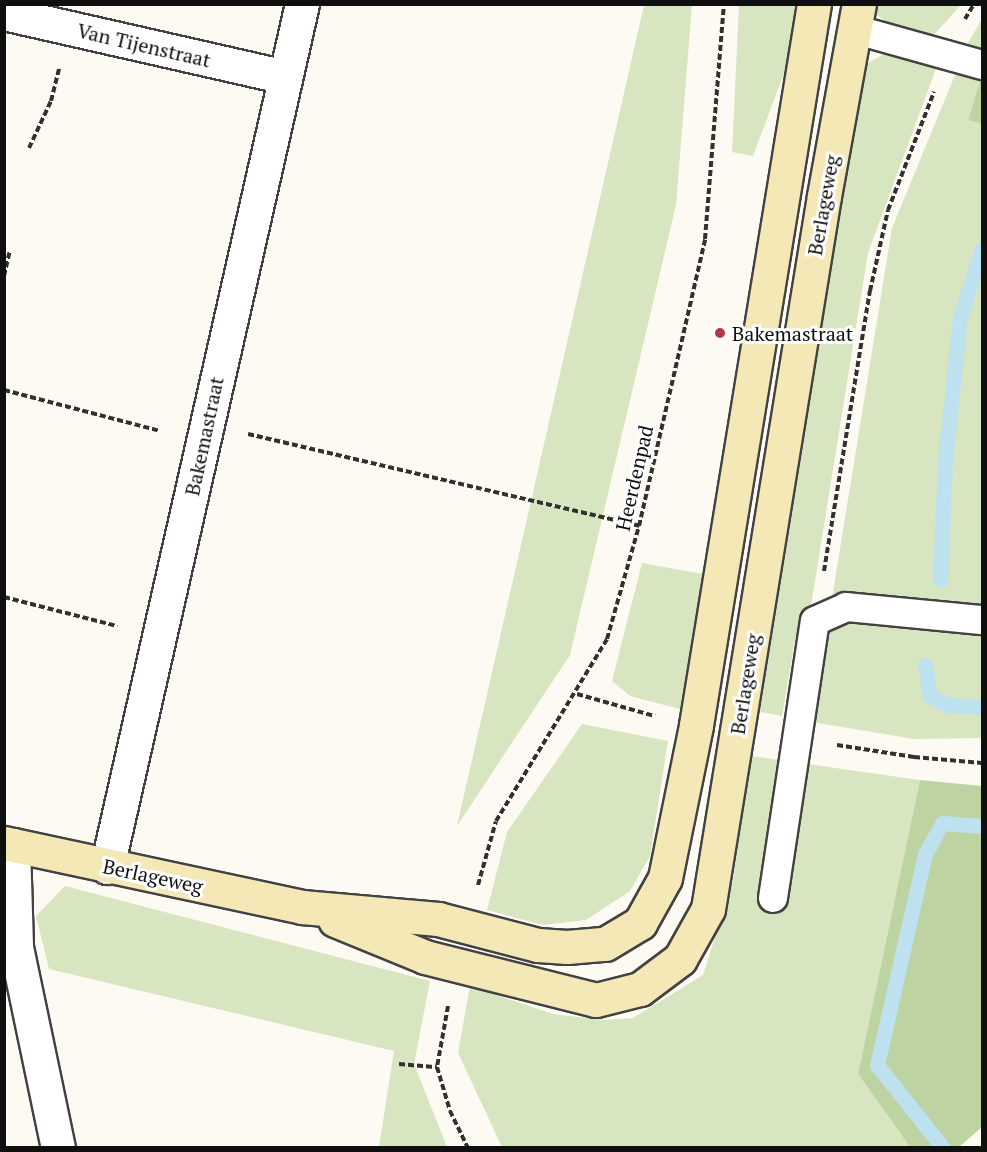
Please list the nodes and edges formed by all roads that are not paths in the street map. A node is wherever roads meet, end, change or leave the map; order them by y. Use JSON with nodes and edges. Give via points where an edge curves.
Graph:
{"nodes":[{"id":1,"x":302,"y":4,"type":"edge"},
{"id":2,"x":814,"y":4,"type":"edge"},
{"id":3,"x":4,"y":13,"type":"edge"},
{"id":4,"x":858,"y":17,"type":"edge"},
{"id":5,"x":982,"y":65,"type":"edge"},
{"id":6,"x":285,"y":77,"type":"junction"},
{"id":7,"x":982,"y":620,"type":"edge"},
{"id":8,"x":9,"y":844,"type":"edge"},
{"id":9,"x":107,"y":867,"type":"junction"},
{"id":10,"x":773,"y":898,"type":"dead end"},
{"id":11,"x":302,"y":907,"type":"junction"},
{"id":12,"x":10,"y":947,"type":"edge"},
{"id":13,"x":58,"y":1148,"type":"edge"}],
"edges":[{"from":1,"to":6,"type":"street","name":"Bakemastraat"},
{"from":2,"to":11,"type":"street","name":"Berlageweg","via":[[696,725],[665,878],[640,923],[605,944],[567,947],[538,945],[467,925]]},
{"from":3,"to":6,"type":"street","name":"Van Tijenstraat"},
{"from":4,"to":5,"type":"lane"},
{"from":4,"to":11,"type":"street","name":"Berlageweg","via":[[824,196],[708,909],[680,959],[640,989],[596,1000],[456,966]]},
{"from":6,"to":9,"type":"street","name":"Bakemastraat"},
{"from":7,"to":10,"type":"lane","via":[[846,607],[815,621]]},
{"from":8,"to":9,"type":"street","name":"Berlageweg"},
{"from":8,"to":12,"type":"street"},
{"from":9,"to":11,"type":"street","name":"Berlageweg"},
{"from":12,"to":13,"type":"street"}]}
